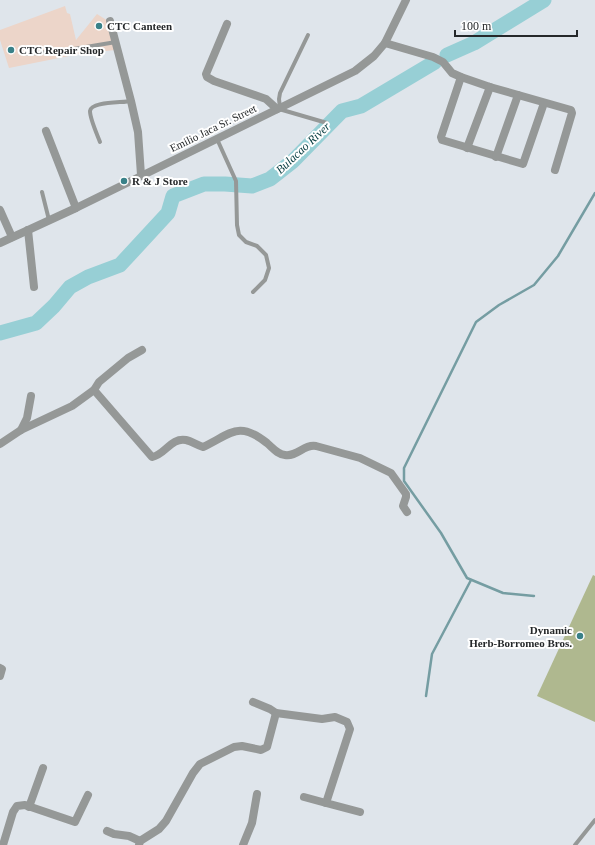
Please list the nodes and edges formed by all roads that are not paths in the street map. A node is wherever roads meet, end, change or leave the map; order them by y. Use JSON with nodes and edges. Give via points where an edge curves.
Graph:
{"nodes":[{"id":1,"x":406,"y":0,"type":"edge"},
{"id":2,"x":110,"y":21,"type":"dead end"},
{"id":3,"x":227,"y":24,"type":"dead end"},
{"id":4,"x":308,"y":35,"type":"dead end"},
{"id":5,"x":116,"y":42,"type":"junction"},
{"id":6,"x":385,"y":43,"type":"junction"},
{"id":7,"x":27,"y":54,"type":"dead end"},
{"id":8,"x":461,"y":77,"type":"junction"},
{"id":9,"x":490,"y":87,"type":"junction"},
{"id":10,"x":518,"y":95,"type":"junction"},
{"id":11,"x":131,"y":101,"type":"junction"},
{"id":12,"x":544,"y":103,"type":"junction"},
{"id":13,"x":279,"y":108,"type":"junction"},
{"id":14,"x":327,"y":123,"type":"dead end"},
{"id":15,"x":46,"y":131,"type":"dead end"},
{"id":16,"x":217,"y":139,"type":"junction"},
{"id":17,"x":100,"y":142,"type":"dead end"},
{"id":18,"x":467,"y":148,"type":"junction"},
{"id":19,"x":496,"y":157,"type":"junction"},
{"id":20,"x":555,"y":170,"type":"dead end"},
{"id":21,"x":141,"y":175,"type":"junction"},
{"id":22,"x":42,"y":192,"type":"dead end"},
{"id":23,"x":76,"y":208,"type":"junction"},
{"id":24,"x":0,"y":210,"type":"edge"},
{"id":25,"x":49,"y":220,"type":"junction"},
{"id":26,"x":28,"y":230,"type":"junction"},
{"id":27,"x":12,"y":237,"type":"junction"},
{"id":28,"x":0,"y":243,"type":"edge"},
{"id":29,"x":34,"y":287,"type":"dead end"},
{"id":30,"x":252,"y":292,"type":"dead end"},
{"id":31,"x":142,"y":350,"type":"dead end"},
{"id":32,"x":94,"y":390,"type":"junction"},
{"id":33,"x":31,"y":396,"type":"dead end"},
{"id":34,"x":20,"y":430,"type":"junction"},
{"id":35,"x":0,"y":444,"type":"edge"},
{"id":36,"x":406,"y":512,"type":"dead end"},
{"id":37,"x":0,"y":668,"type":"edge"},
{"id":38,"x":0,"y":676,"type":"edge"},
{"id":39,"x":253,"y":702,"type":"dead end"},
{"id":40,"x":276,"y":713,"type":"junction"},
{"id":41,"x":43,"y":768,"type":"dead end"},
{"id":42,"x":256,"y":794,"type":"dead end"},
{"id":43,"x":88,"y":795,"type":"dead end"},
{"id":44,"x":304,"y":797,"type":"dead end"},
{"id":45,"x":326,"y":802,"type":"junction"},
{"id":46,"x":29,"y":807,"type":"junction"},
{"id":47,"x":360,"y":812,"type":"dead end"},
{"id":48,"x":595,"y":820,"type":"edge"},
{"id":49,"x":108,"y":831,"type":"dead end"},
{"id":50,"x":140,"y":843,"type":"edge"},
{"id":51,"x":3,"y":845,"type":"edge"},
{"id":52,"x":243,"y":845,"type":"edge"},
{"id":53,"x":576,"y":845,"type":"edge"}],
"edges":[{"from":1,"to":6,"type":"street","name":"Emilio Jaca Sr. Street"},
{"from":2,"to":5,"type":"street"},
{"from":3,"to":13,"type":"street","via":[[207,76],[266,99]]},
{"from":4,"to":13,"type":"lane","via":[[280,93]]},
{"from":5,"to":7,"type":"lane"},
{"from":5,"to":11,"type":"street"},
{"from":6,"to":8,"type":"street","via":[[433,57],[444,62],[452,73]]},
{"from":6,"to":13,"type":"street","name":"Emilio Jaca Sr. Street","via":[[355,71]]},
{"from":8,"to":9,"type":"street"},
{"from":8,"to":18,"type":"street","via":[[440,138]]},
{"from":9,"to":10,"type":"street"},
{"from":9,"to":18,"type":"street"},
{"from":10,"to":12,"type":"street"},
{"from":10,"to":19,"type":"street"},
{"from":11,"to":17,"type":"lane","via":[[107,103],[91,108],[91,116]]},
{"from":11,"to":21,"type":"street","via":[[138,132]]},
{"from":12,"to":19,"type":"street","via":[[523,164]]},
{"from":12,"to":20,"type":"street","via":[[569,109],[572,113]]},
{"from":13,"to":14,"type":"lane"},
{"from":13,"to":16,"type":"street","name":"Emilio Jaca Sr. Street"},
{"from":15,"to":23,"type":"street"},
{"from":16,"to":21,"type":"street","name":"Emilio Jaca Sr. Street"},
{"from":16,"to":30,"type":"lane","via":[[236,181],[239,235],[246,242],[257,246],[266,256],[269,268],[265,280]]},
{"from":18,"to":19,"type":"street"},
{"from":21,"to":23,"type":"street","name":"Emilio Jaca Sr. Street"},
{"from":22,"to":25,"type":"lane"},
{"from":23,"to":25,"type":"street","name":"Emilio Jaca Sr. Street"},
{"from":24,"to":27,"type":"street"},
{"from":25,"to":26,"type":"street","name":"Emilio Jaca Sr. Street"},
{"from":26,"to":27,"type":"street","name":"Emilio Jaca Sr. Street"},
{"from":26,"to":29,"type":"street"},
{"from":27,"to":28,"type":"street","name":"Emilio Jaca Sr. Street"},
{"from":31,"to":32,"type":"street","via":[[111,372]]},
{"from":32,"to":34,"type":"street","via":[[72,406]]},
{"from":32,"to":36,"type":"street","via":[[152,457],[179,440],[187,440],[204,447],[233,431],[255,434],[278,454],[287,456],[306,446],[316,446],[360,458],[392,473],[406,494],[403,506]]},
{"from":33,"to":34,"type":"street","via":[[25,425]]},
{"from":34,"to":35,"type":"street"},
{"from":37,"to":38,"type":"street"},
{"from":39,"to":40,"type":"street"},
{"from":40,"to":45,"type":"street","via":[[322,719],[335,717],[347,722],[350,729]]},
{"from":40,"to":50,"type":"street","via":[[267,747],[261,750],[234,747],[200,764],[166,821]]},
{"from":41,"to":46,"type":"street"},
{"from":42,"to":52,"type":"street","via":[[252,823]]},
{"from":43,"to":46,"type":"street","via":[[75,822]]},
{"from":44,"to":45,"type":"street"},
{"from":45,"to":47,"type":"street"},
{"from":46,"to":51,"type":"street","via":[[16,807]]},
{"from":48,"to":53,"type":"lane"},
{"from":49,"to":50,"type":"street","via":[[129,836]]}]}
